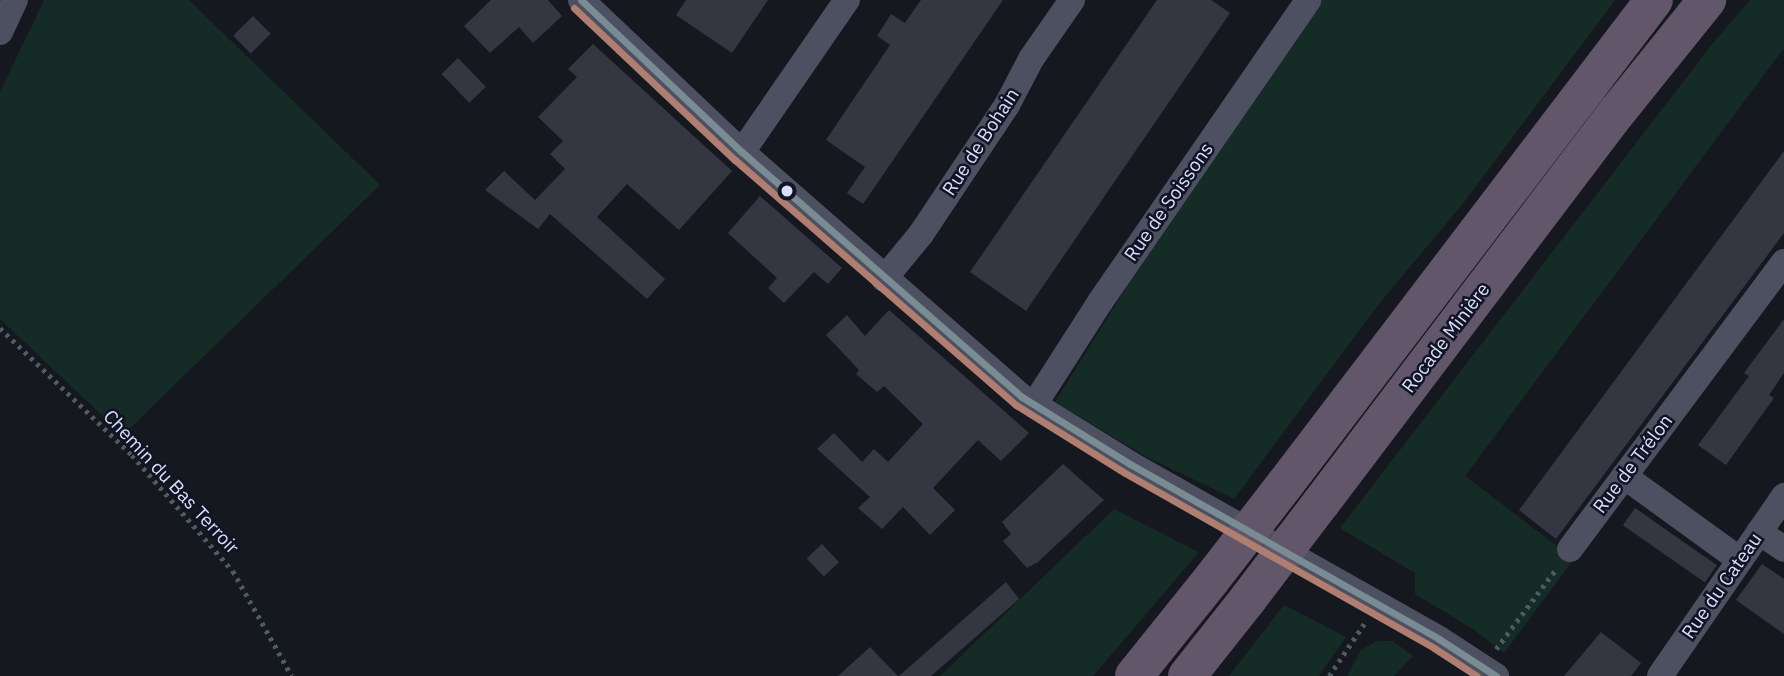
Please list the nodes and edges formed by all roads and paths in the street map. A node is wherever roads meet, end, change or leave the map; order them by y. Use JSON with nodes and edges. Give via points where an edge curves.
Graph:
{"nodes":[{"id":1,"x":15,"y":0,"type":"edge"},
{"id":2,"x":847,"y":0,"type":"edge"},
{"id":3,"x":1072,"y":0,"type":"edge"},
{"id":4,"x":1308,"y":0,"type":"edge"},
{"id":5,"x":1654,"y":0,"type":"edge"},
{"id":6,"x":1707,"y":0,"type":"edge"},
{"id":7,"x":592,"y":4,"type":"edge"},
{"id":8,"x":0,"y":32,"type":"edge"},
{"id":9,"x":743,"y":152,"type":"junction"},
{"id":10,"x":1784,"y":262,"type":"edge"},
{"id":11,"x":884,"y":279,"type":"junction"},
{"id":12,"x":0,"y":328,"type":"edge"},
{"id":13,"x":1034,"y":405,"type":"junction"},
{"id":14,"x":1624,"y":476,"type":"junction"},
{"id":15,"x":1784,"y":496,"type":"edge"},
{"id":16,"x":1759,"y":532,"type":"junction"},
{"id":17,"x":1570,"y":549,"type":"joint"},
{"id":18,"x":1784,"y":549,"type":"edge"},
{"id":19,"x":1740,"y":560,"type":"junction"},
{"id":20,"x":1377,"y":604,"type":"junction"},
{"id":21,"x":1490,"y":671,"type":"edge"},
{"id":22,"x":292,"y":676,"type":"edge"},
{"id":23,"x":1134,"y":676,"type":"edge"},
{"id":24,"x":1187,"y":676,"type":"edge"},
{"id":25,"x":1329,"y":676,"type":"edge"},
{"id":26,"x":1660,"y":676,"type":"edge"}],
"edges":[{"from":1,"to":8,"type":"street"},
{"from":2,"to":9,"type":"street"},
{"from":3,"to":11,"type":"street","name":"Rue de Bohain","via":[[921,234]]},
{"from":4,"to":13,"type":"street","name":"Rue de Soissons"},
{"from":5,"to":23,"type":"highway","bridge":true},
{"from":6,"to":24,"type":"highway","name":"Rocade Minière","bridge":true},
{"from":7,"to":9,"type":"street"},
{"from":9,"to":11,"type":"street"},
{"from":10,"to":14,"type":"street","name":"Rue de Trélon"},
{"from":11,"to":13,"type":"street","via":[[988,371]]},
{"from":12,"to":22,"type":"path","name":"Chemin du Bas Terroir","via":[[132,455],[233,570]]},
{"from":13,"to":20,"type":"street"},
{"from":14,"to":17,"type":"street","name":"Rue de Trélon"},
{"from":14,"to":19,"type":"street"},
{"from":15,"to":16,"type":"street","name":"Rue du Cateau"},
{"from":16,"to":18,"type":"street"},
{"from":16,"to":19,"type":"street","name":"Rue du Cateau"},
{"from":17,"to":21,"type":"path"},
{"from":19,"to":26,"type":"street","name":"Rue du Cateau"},
{"from":20,"to":21,"type":"street"},
{"from":20,"to":25,"type":"path"}]}
